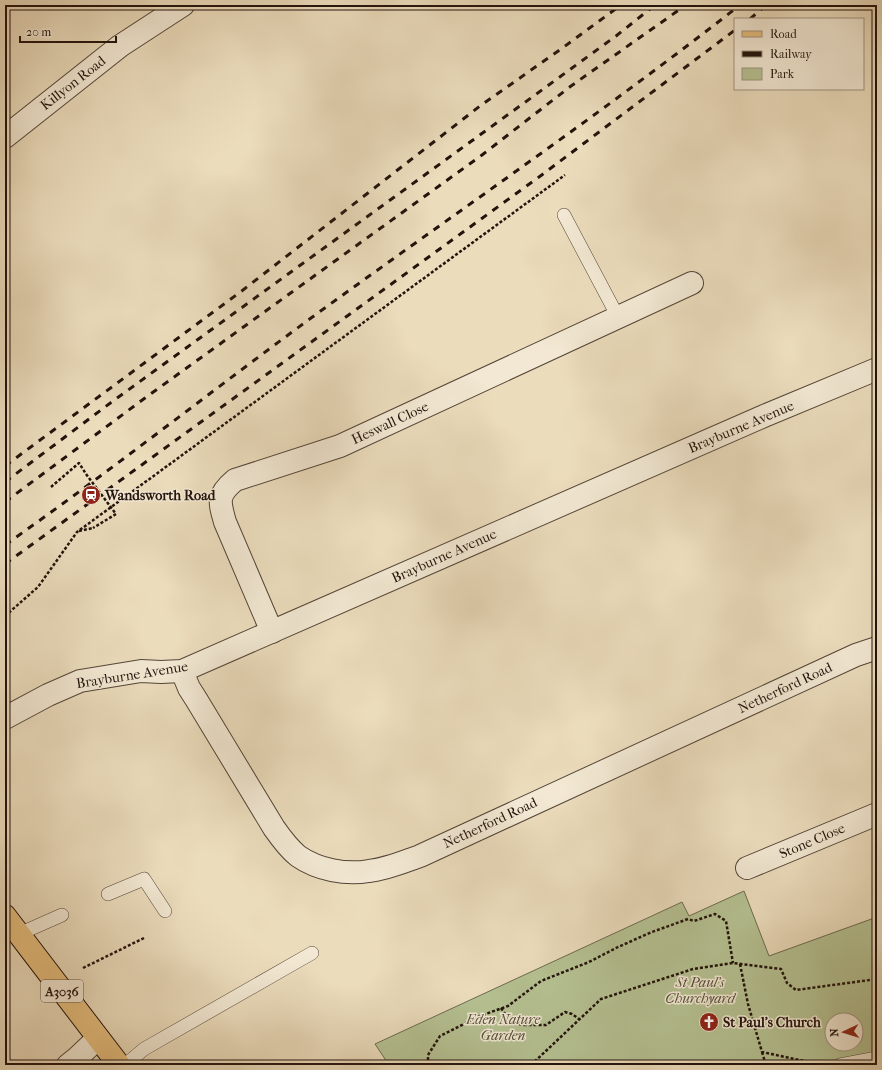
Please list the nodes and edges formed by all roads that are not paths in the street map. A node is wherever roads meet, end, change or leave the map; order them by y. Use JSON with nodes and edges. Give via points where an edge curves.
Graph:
{"nodes":[{"id":1,"x":183,"y":5,"type":"edge"},
{"id":2,"x":5,"y":137,"type":"edge"},
{"id":3,"x":564,"y":215,"type":"dead end"},
{"id":4,"x":692,"y":283,"type":"dead end"},
{"id":5,"x":618,"y":317,"type":"junction"},
{"id":6,"x":877,"y":369,"type":"edge"},
{"id":7,"x":272,"y":632,"type":"junction"},
{"id":8,"x":877,"y":648,"type":"edge"},
{"id":9,"x":182,"y":671,"type":"junction"},
{"id":10,"x":5,"y":718,"type":"edge"},
{"id":11,"x":877,"y":814,"type":"edge"},
{"id":12,"x":747,"y":868,"type":"dead end"},
{"id":13,"x":108,"y":894,"type":"dead end"},
{"id":14,"x":165,"y":911,"type":"dead end"},
{"id":15,"x":62,"y":915,"type":"dead end"},
{"id":16,"x":5,"y":916,"type":"edge"},
{"id":17,"x":19,"y":934,"type":"junction"},
{"id":18,"x":312,"y":953,"type":"dead end"},
{"id":19,"x":97,"y":1039,"type":"junction"},
{"id":20,"x":877,"y":1058,"type":"edge"},
{"id":21,"x":68,"y":1065,"type":"edge"},
{"id":22,"x":118,"y":1065,"type":"edge"},
{"id":23,"x":125,"y":1065,"type":"edge"},
{"id":24,"x":840,"y":1065,"type":"edge"}],
"edges":[{"from":1,"to":2,"type":"street","name":"Killyon Road","via":[[120,46]]},
{"from":3,"to":5,"type":"lane"},
{"from":4,"to":5,"type":"street","name":"Heswall Close"},
{"from":5,"to":7,"type":"street","name":"Heswall Close","via":[[340,446],[235,480],[226,488],[221,498],[225,522]]},
{"from":6,"to":7,"type":"street","name":"Brayburne Avenue"},
{"from":7,"to":9,"type":"street","name":"Brayburne Avenue"},
{"from":8,"to":9,"type":"street","name":"Netherford Road","via":[[849,658],[420,856],[369,871],[348,872],[313,865],[298,856],[285,843],[192,693]]},
{"from":9,"to":10,"type":"street","name":"Brayburne Avenue","via":[[141,671],[80,681]]},
{"from":11,"to":12,"type":"street","name":"Stone Close"},
{"from":13,"to":14,"type":"lane","via":[[144,879]]},
{"from":15,"to":17,"type":"lane"},
{"from":16,"to":17,"type":"main road","number":"A3036"},
{"from":17,"to":19,"type":"main road","number":"A3036"},
{"from":18,"to":23,"type":"lane","via":[[144,1048]]},
{"from":19,"to":21,"type":"street"},
{"from":19,"to":22,"type":"main road","number":"A3036"},
{"from":20,"to":24,"type":"lane"}]}
